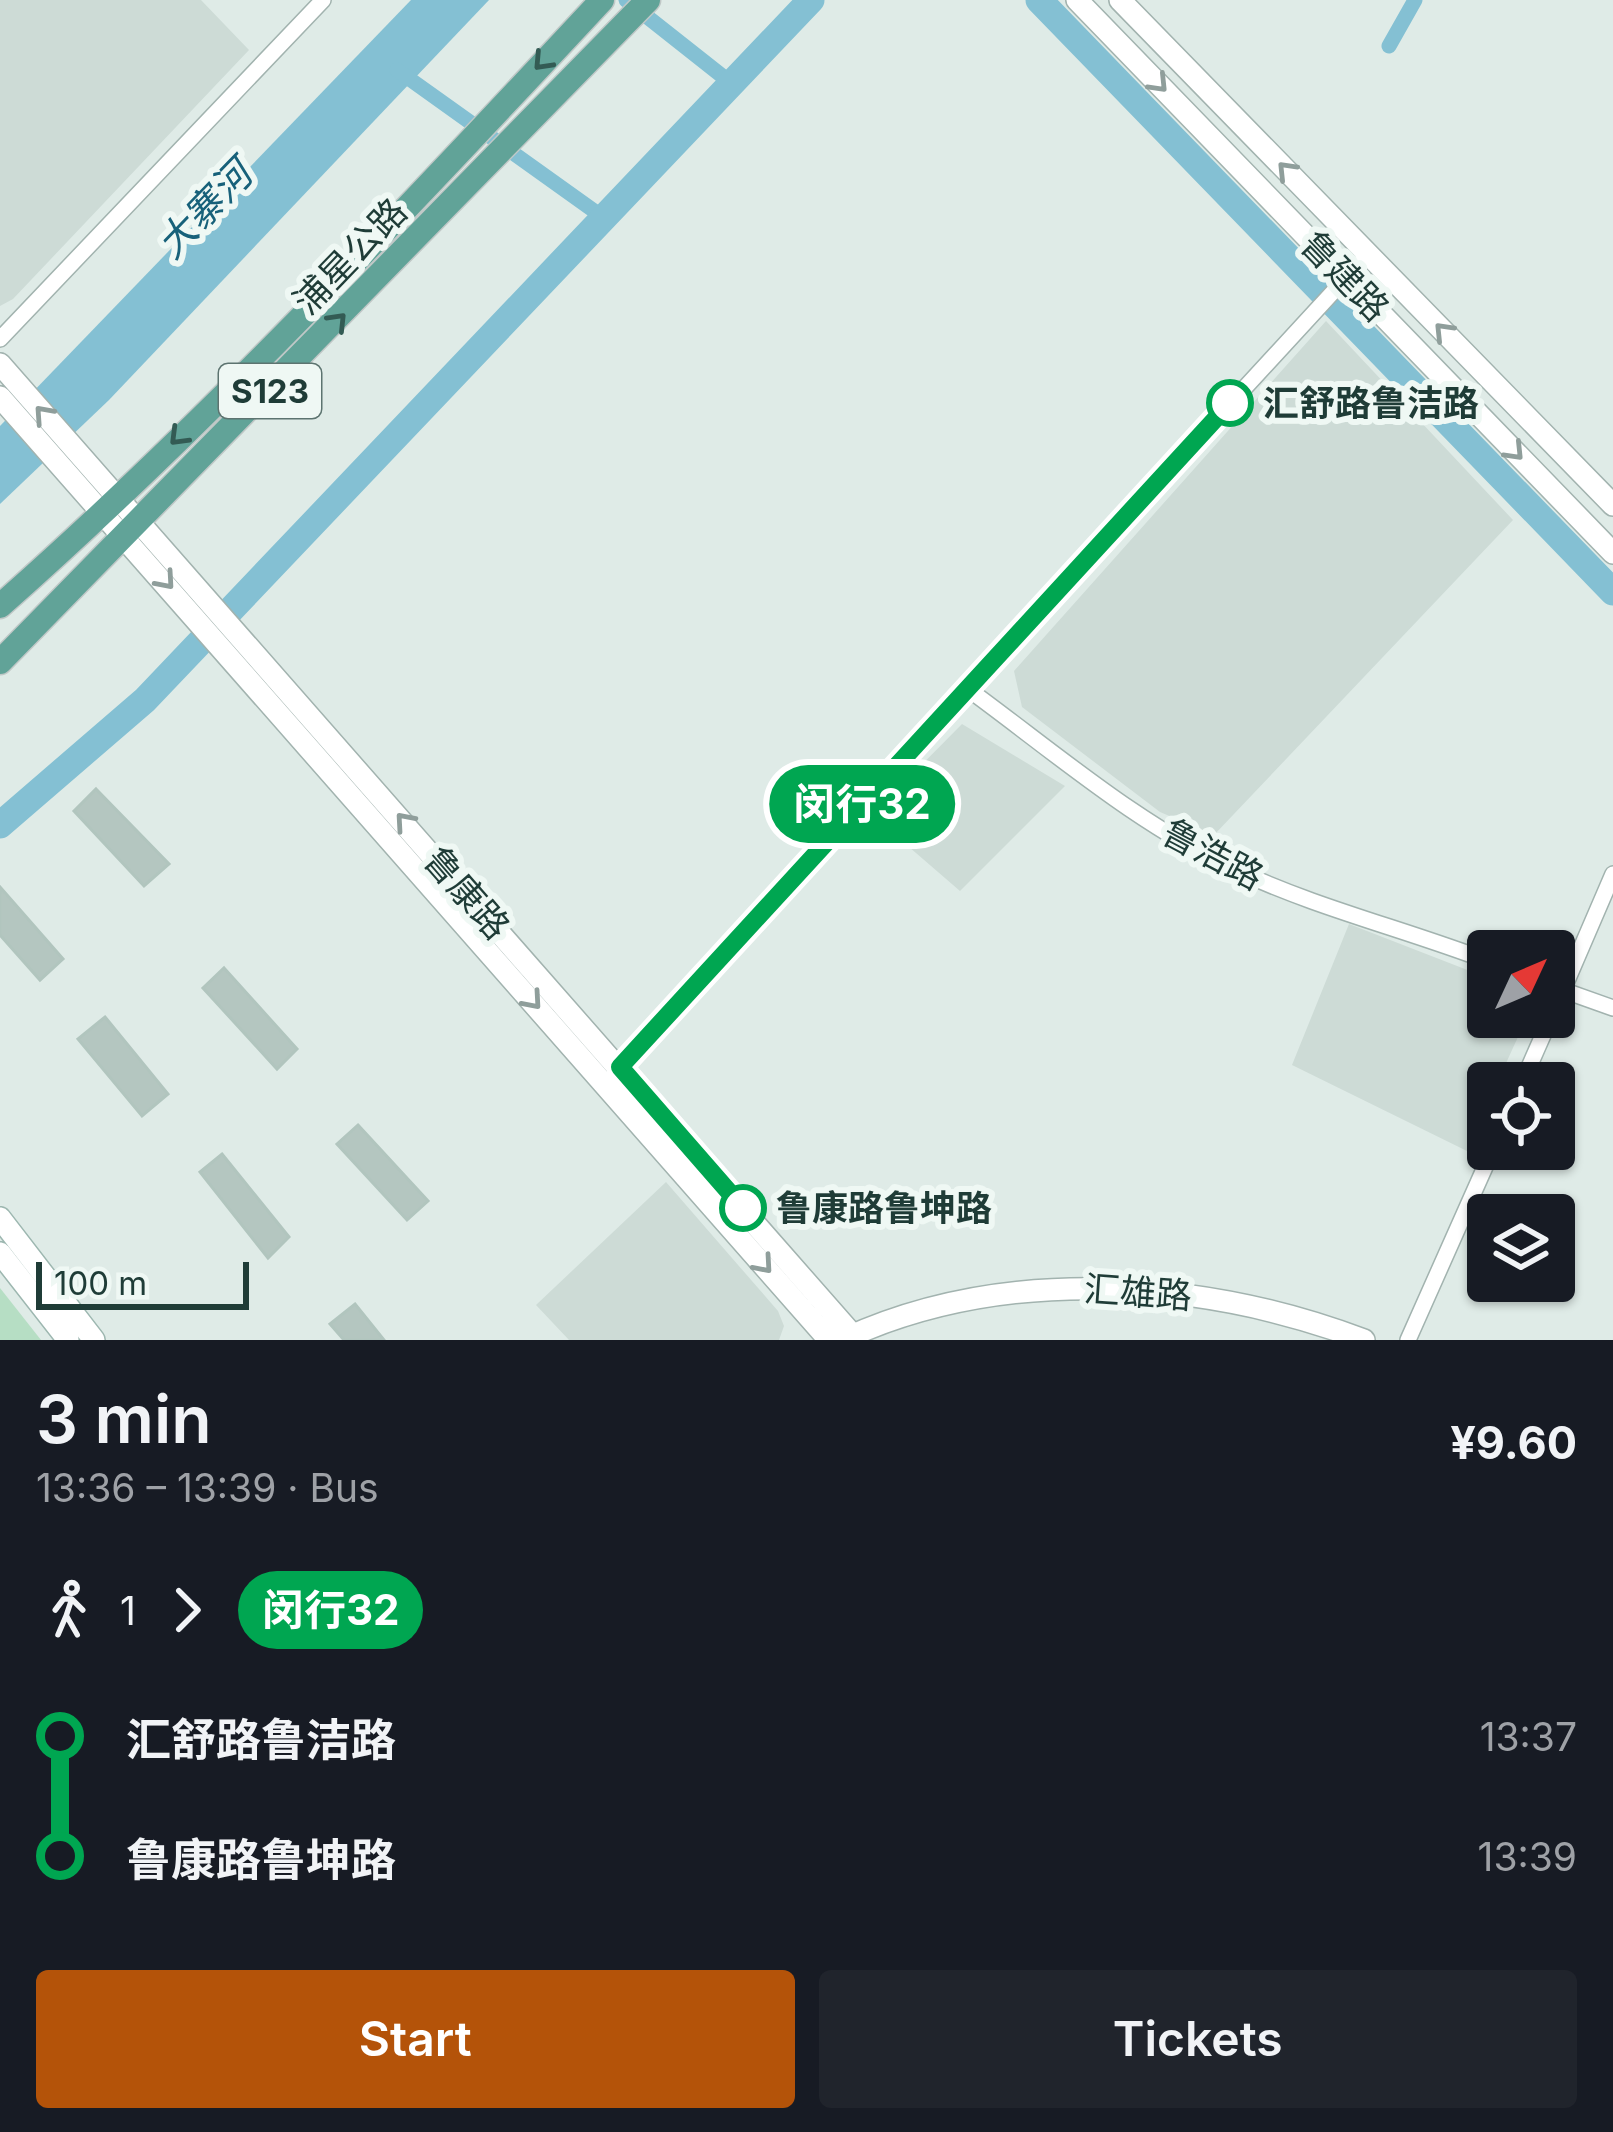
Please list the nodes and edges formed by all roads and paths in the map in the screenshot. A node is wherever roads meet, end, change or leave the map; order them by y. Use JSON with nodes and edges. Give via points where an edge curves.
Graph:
{"nodes":[{"id":1,"x":323,"y":0,"type":"edge"},
{"id":2,"x":1077,"y":0,"type":"edge"},
{"id":3,"x":1120,"y":0,"type":"edge"},
{"id":4,"x":647,"y":2,"type":"edge"},
{"id":5,"x":598,"y":3,"type":"edge"},
{"id":6,"x":1368,"y":254,"type":"junction"},
{"id":7,"x":1346,"y":278,"type":"junction"},
{"id":8,"x":0,"y":339,"type":"edge"},
{"id":9,"x":4,"y":380,"type":"edge"},
{"id":10,"x":110,"y":505,"type":"junction"},
{"id":11,"x":1613,"y":505,"type":"edge"},
{"id":12,"x":135,"y":530,"type":"junction"},
{"id":13,"x":1613,"y":553,"type":"edge"},
{"id":14,"x":0,"y":606,"type":"edge"},
{"id":15,"x":0,"y":662,"type":"edge"},
{"id":16,"x":968,"y":689,"type":"junction"},
{"id":17,"x":1613,"y":874,"type":"edge"},
{"id":18,"x":1575,"y":954,"type":"edge"},
{"id":19,"x":1467,"y":955,"type":"edge"},
{"id":20,"x":1575,"y":994,"type":"edge"},
{"id":21,"x":1613,"y":1008,"type":"edge"},
{"id":22,"x":612,"y":1075,"type":"junction"},
{"id":23,"x":1484,"y":1170,"type":"edge"},
{"id":24,"x":0,"y":1218,"type":"edge"},
{"id":25,"x":0,"y":1253,"type":"edge"},
{"id":26,"x":851,"y":1338,"type":"edge"},
{"id":27,"x":68,"y":1340,"type":"edge"},
{"id":28,"x":94,"y":1340,"type":"edge"},
{"id":29,"x":830,"y":1340,"type":"edge"},
{"id":30,"x":1364,"y":1340,"type":"edge"},
{"id":31,"x":1408,"y":1340,"type":"edge"}],
"edges":[{"from":1,"to":8,"type":"street"},
{"from":2,"to":7,"type":"street","name":"鲁建路","one_way":true},
{"from":6,"to":3,"type":"street","name":"鲁建路","one_way":true},
{"from":12,"to":4,"type":"main road","name":"浦星公路","number":"S123","one_way":true},
{"from":5,"to":10,"type":"main road","name":"浦星公路","number":"S123","one_way":true},
{"from":6,"to":7,"type":"street"},
{"from":11,"to":6,"type":"street","name":"鲁建路","one_way":true},
{"from":7,"to":13,"type":"street","name":"鲁建路","one_way":true},
{"from":7,"to":16,"type":"street"},
{"from":9,"to":10,"type":"street","name":"鲁康路"},
{"from":10,"to":12,"type":"street","name":"鲁康路"},
{"from":10,"to":14,"type":"main road","name":"浦星公路","number":"S123"},
{"from":12,"to":15,"type":"main road","name":"浦星公路","number":"S123"},
{"from":12,"to":22,"type":"street","name":"鲁康路"},
{"from":16,"to":19,"type":"street","name":"鲁浩路","via":[[1148,819],[1232,869]]},
{"from":16,"to":22,"type":"street"},
{"from":17,"to":18,"type":"street"},
{"from":20,"to":21,"type":"street"},
{"from":22,"to":26,"type":"street","name":"鲁康路"},
{"from":22,"to":29,"type":"street","name":"鲁康路","one_way":true},
{"from":23,"to":31,"type":"street"},
{"from":24,"to":28,"type":"street"},
{"from":25,"to":27,"type":"street"},
{"from":26,"to":30,"type":"street","name":"汇雄路","via":[[945,1307],[1081,1285],[1224,1299]]}]}
